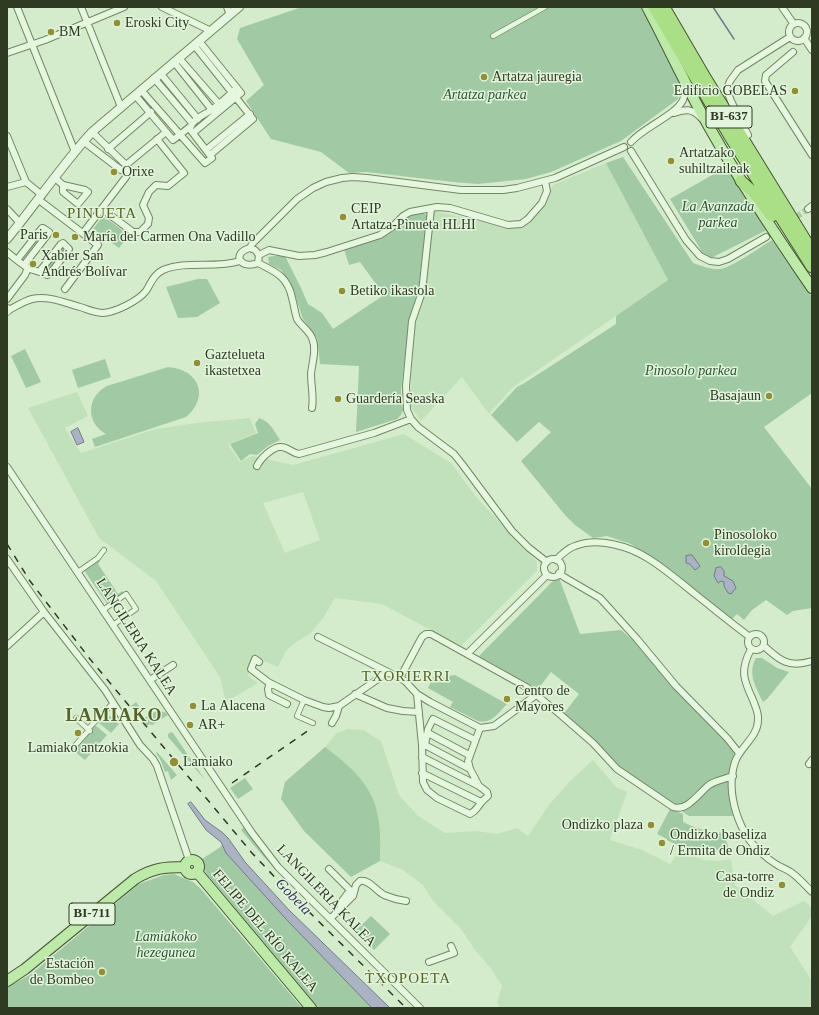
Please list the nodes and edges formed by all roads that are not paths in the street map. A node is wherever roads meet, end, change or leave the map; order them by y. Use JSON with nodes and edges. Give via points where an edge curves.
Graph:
{"nodes":[{"id":1,"x":17,"y":7,"type":"edge"},
{"id":2,"x":80,"y":7,"type":"edge"},
{"id":3,"x":124,"y":7,"type":"edge"},
{"id":4,"x":162,"y":7,"type":"edge"},
{"id":5,"x":239,"y":7,"type":"edge"},
{"id":6,"x":545,"y":7,"type":"edge"},
{"id":7,"x":648,"y":7,"type":"edge"},
{"id":8,"x":654,"y":7,"type":"edge"},
{"id":9,"x":664,"y":7,"type":"edge"},
{"id":10,"x":782,"y":7,"type":"edge"},
{"id":11,"x":228,"y":11,"type":"edge"},
{"id":12,"x":86,"y":22,"type":"junction"},
{"id":13,"x":793,"y":23,"type":"junction"},
{"id":14,"x":211,"y":31,"type":"junction"},
{"id":15,"x":493,"y":36,"type":"dead end"},
{"id":16,"x":790,"y":37,"type":"junction"},
{"id":17,"x":804,"y":38,"type":"junction"},
{"id":18,"x":196,"y":43,"type":"junction"},
{"id":19,"x":32,"y":44,"type":"junction"},
{"id":20,"x":812,"y":50,"type":"edge"},
{"id":21,"x":793,"y":52,"type":"dead end"},
{"id":22,"x":7,"y":53,"type":"edge"},
{"id":23,"x":176,"y":60,"type":"junction"},
{"id":24,"x":158,"y":76,"type":"junction"},
{"id":25,"x":683,"y":79,"type":"junction"},
{"id":26,"x":700,"y":86,"type":"junction"},
{"id":27,"x":138,"y":92,"type":"junction"},
{"id":28,"x":236,"y":93,"type":"junction"},
{"id":29,"x":219,"y":104,"type":"junction"},
{"id":30,"x":121,"y":107,"type":"junction"},
{"id":31,"x":212,"y":110,"type":"junction"},
{"id":32,"x":151,"y":112,"type":"junction"},
{"id":33,"x":668,"y":115,"type":"junction"},
{"id":34,"x":193,"y":126,"type":"junction"},
{"id":35,"x":711,"y":131,"type":"junction"},
{"id":36,"x":92,"y":132,"type":"junction"},
{"id":37,"x":166,"y":132,"type":"junction"},
{"id":38,"x":180,"y":135,"type":"junction"},
{"id":39,"x":748,"y":135,"type":"joint"},
{"id":40,"x":7,"y":136,"type":"edge"},
{"id":41,"x":157,"y":139,"type":"junction"},
{"id":42,"x":83,"y":141,"type":"junction"},
{"id":43,"x":631,"y":142,"type":"junction"},
{"id":44,"x":624,"y":147,"type":"junction"},
{"id":45,"x":108,"y":149,"type":"junction"},
{"id":46,"x":631,"y":151,"type":"junction"},
{"id":47,"x":75,"y":152,"type":"junction"},
{"id":48,"x":208,"y":152,"type":"junction"},
{"id":49,"x":812,"y":155,"type":"edge"},
{"id":50,"x":126,"y":168,"type":"junction"},
{"id":51,"x":55,"y":178,"type":"junction"},
{"id":52,"x":545,"y":181,"type":"junction"},
{"id":53,"x":741,"y":181,"type":"junction"},
{"id":54,"x":26,"y":182,"type":"junction"},
{"id":55,"x":63,"y":185,"type":"dead end"},
{"id":56,"x":7,"y":188,"type":"edge"},
{"id":57,"x":40,"y":198,"type":"junction"},
{"id":58,"x":431,"y":208,"type":"junction"},
{"id":59,"x":7,"y":209,"type":"edge"},
{"id":60,"x":102,"y":210,"type":"junction"},
{"id":61,"x":20,"y":223,"type":"junction"},
{"id":62,"x":797,"y":227,"type":"junction"},
{"id":63,"x":83,"y":232,"type":"junction"},
{"id":64,"x":766,"y":237,"type":"tunnel mouth"},
{"id":65,"x":7,"y":240,"type":"edge"},
{"id":66,"x":250,"y":248,"type":"junction"},
{"id":67,"x":812,"y":250,"type":"edge"},
{"id":68,"x":7,"y":252,"type":"edge"},
{"id":69,"x":259,"y":255,"type":"junction"},
{"id":70,"x":16,"y":260,"type":"junction"},
{"id":71,"x":240,"y":261,"type":"junction"},
{"id":72,"x":258,"y":263,"type":"junction"},
{"id":73,"x":26,"y":266,"type":"junction"},
{"id":74,"x":812,"y":268,"type":"edge"},
{"id":75,"x":40,"y":272,"type":"junction"},
{"id":76,"x":812,"y":288,"type":"edge"},
{"id":77,"x":65,"y":289,"type":"dead end"},
{"id":78,"x":7,"y":299,"type":"edge"},
{"id":79,"x":7,"y":310,"type":"edge"},
{"id":80,"x":312,"y":408,"type":"dead end"},
{"id":81,"x":411,"y":419,"type":"junction"},
{"id":82,"x":257,"y":466,"type":"dead end"},
{"id":83,"x":7,"y":467,"type":"edge"},
{"id":84,"x":104,"y":550,"type":"dead end"},
{"id":85,"x":7,"y":559,"type":"edge"},
{"id":86,"x":556,"y":560,"type":"junction"},
{"id":87,"x":546,"y":562,"type":"junction"},
{"id":88,"x":78,"y":572,"type":"junction"},
{"id":89,"x":559,"y":573,"type":"junction"},
{"id":90,"x":547,"y":575,"type":"junction"},
{"id":91,"x":103,"y":610,"type":"junction"},
{"id":92,"x":44,"y":612,"type":"junction"},
{"id":93,"x":113,"y":625,"type":"junction"},
{"id":94,"x":318,"y":637,"type":"dead end"},
{"id":95,"x":750,"y":637,"type":"junction"},
{"id":96,"x":7,"y":646,"type":"edge"},
{"id":97,"x":764,"y":646,"type":"junction"},
{"id":98,"x":751,"y":649,"type":"junction"},
{"id":99,"x":467,"y":654,"type":"junction"},
{"id":100,"x":812,"y":661,"type":"edge"},
{"id":101,"x":259,"y":662,"type":"dead end"},
{"id":102,"x":173,"y":665,"type":"dead end"},
{"id":103,"x":388,"y":672,"type":"junction"},
{"id":104,"x":400,"y":678,"type":"junction"},
{"id":105,"x":150,"y":680,"type":"junction"},
{"id":106,"x":270,"y":683,"type":"junction"},
{"id":107,"x":355,"y":694,"type":"junction"},
{"id":108,"x":417,"y":694,"type":"junction"},
{"id":109,"x":536,"y":695,"type":"junction"},
{"id":110,"x":304,"y":700,"type":"junction"},
{"id":111,"x":113,"y":703,"type":"junction"},
{"id":112,"x":287,"y":704,"type":"dead end"},
{"id":113,"x":339,"y":706,"type":"junction"},
{"id":114,"x":418,"y":712,"type":"junction"},
{"id":115,"x":76,"y":718,"type":"dead end"},
{"id":116,"x":332,"y":723,"type":"dead end"},
{"id":117,"x":311,"y":726,"type":"dead end"},
{"id":118,"x":480,"y":728,"type":"junction"},
{"id":119,"x":89,"y":730,"type":"junction"},
{"id":120,"x":428,"y":734,"type":"junction"},
{"id":121,"x":475,"y":740,"type":"junction"},
{"id":122,"x":423,"y":745,"type":"junction"},
{"id":123,"x":72,"y":749,"type":"dead end"},
{"id":124,"x":739,"y":753,"type":"junction"},
{"id":125,"x":469,"y":755,"type":"junction"},
{"id":126,"x":422,"y":757,"type":"junction"},
{"id":127,"x":470,"y":769,"type":"junction"},
{"id":128,"x":422,"y":773,"type":"junction"},
{"id":129,"x":733,"y":776,"type":"junction"},
{"id":130,"x":479,"y":786,"type":"junction"},
{"id":131,"x":481,"y":802,"type":"junction"},
{"id":132,"x":187,"y":863,"type":"junction"},
{"id":133,"x":329,"y":869,"type":"dead end"},
{"id":134,"x":812,"y":892,"type":"edge"},
{"id":135,"x":406,"y":901,"type":"dead end"},
{"id":136,"x":329,"y":918,"type":"junction"},
{"id":137,"x":451,"y":946,"type":"dead end"},
{"id":138,"x":429,"y":962,"type":"dead end"},
{"id":139,"x":7,"y":981,"type":"edge"},
{"id":140,"x":311,"y":1008,"type":"edge"},
{"id":141,"x":420,"y":1008,"type":"edge"}],
"edges":[{"from":1,"to":19,"type":"street"},
{"from":2,"to":12,"type":"street"},
{"from":3,"to":12,"type":"street"},
{"from":4,"to":14,"type":"street"},
{"from":5,"to":11,"type":"street"},
{"from":6,"to":15,"type":"street"},
{"from":7,"to":25,"type":"main road"},
{"from":7,"to":26,"type":"highway"},
{"from":8,"to":26,"type":"highway","number":"BI-637"},
{"from":9,"to":62,"type":"highway","number":"BI-637"},
{"from":10,"to":13,"type":"street"},
{"from":11,"to":14,"type":"street"},
{"from":12,"to":19,"type":"street"},
{"from":12,"to":30,"type":"street"},
{"from":13,"to":16,"type":"street","via":[[788,29]]},
{"from":13,"to":17,"type":"street","via":[[799,22],[804,25],[807,30]]},
{"from":14,"to":18,"type":"street"},
{"from":16,"to":17,"type":"street","via":[[797,41]]},
{"from":16,"to":39,"type":"street","via":[[738,70],[730,80],[728,93]]},
{"from":17,"to":20,"type":"street"},
{"from":18,"to":23,"type":"street"},
{"from":18,"to":28,"type":"street"},
{"from":19,"to":22,"type":"street"},
{"from":19,"to":47,"type":"street"},
{"from":21,"to":49,"type":"street","via":[[766,75],[765,81]]},
{"from":23,"to":24,"type":"street"},
{"from":23,"to":29,"type":"street"},
{"from":23,"to":31,"type":"street"},
{"from":24,"to":27,"type":"street"},
{"from":24,"to":34,"type":"street"},
{"from":25,"to":33,"type":"street","via":[[683,100]]},
{"from":25,"to":35,"type":"main road"},
{"from":26,"to":74,"type":"highway","number":"BI-637"},
{"from":27,"to":30,"type":"street"},
{"from":27,"to":32,"type":"street"},
{"from":27,"to":38,"type":"street"},
{"from":28,"to":29,"type":"street"},
{"from":28,"to":34,"type":"street"},
{"from":28,"to":48,"type":"street","via":[[251,117]]},
{"from":29,"to":31,"type":"street"},
{"from":30,"to":36,"type":"street"},
{"from":31,"to":34,"type":"street"},
{"from":32,"to":37,"type":"street"},
{"from":32,"to":45,"type":"street"},
{"from":33,"to":35,"type":"street","via":[[687,109],[693,111]]},
{"from":33,"to":43,"type":"street"},
{"from":34,"to":38,"type":"street"},
{"from":34,"to":48,"type":"street"},
{"from":35,"to":53,"type":"main road"},
{"from":36,"to":42,"type":"street"},
{"from":36,"to":45,"type":"street"},
{"from":37,"to":38,"type":"street","via":[[173,140]]},
{"from":37,"to":41,"type":"street"},
{"from":38,"to":48,"type":"street","via":[[205,163],[212,158]]},
{"from":39,"to":62,"type":"highway"},
{"from":40,"to":54,"type":"street"},
{"from":41,"to":50,"type":"street"},
{"from":41,"to":60,"type":"street","via":[[184,173],[168,186],[156,185],[149,192],[143,205],[149,218],[148,224],[140,232],[133,232]]},
{"from":42,"to":47,"type":"street"},
{"from":42,"to":50,"type":"street","via":[[121,170]]},
{"from":43,"to":44,"type":"street","via":[[626,142]]},
{"from":43,"to":46,"type":"street","via":[[634,146]]},
{"from":44,"to":46,"type":"street","via":[[626,151]]},
{"from":44,"to":52,"type":"street"},
{"from":45,"to":50,"type":"street"},
{"from":46,"to":64,"type":"street","via":[[686,240],[700,256],[719,262]]},
{"from":47,"to":51,"type":"street"},
{"from":50,"to":60,"type":"street","via":[[126,177]]},
{"from":51,"to":55,"type":"street"},
{"from":51,"to":57,"type":"street"},
{"from":52,"to":58,"type":"street","via":[[547,191],[542,203],[528,220],[521,224],[508,225],[450,208]]},
{"from":52,"to":66,"type":"street","via":[[518,188],[461,190],[367,178],[342,178],[313,188],[297,199]]},
{"from":53,"to":74,"type":"highway","via":[[758,198]]},
{"from":53,"to":76,"type":"main road"},
{"from":54,"to":56,"type":"street"},
{"from":54,"to":57,"type":"street"},
{"from":57,"to":61,"type":"street"},
{"from":57,"to":63,"type":"street"},
{"from":58,"to":69,"type":"street","via":[[410,212],[380,235],[327,252],[299,256],[269,250]]},
{"from":58,"to":81,"type":"street","via":[[422,292],[412,321],[406,378],[405,400]]},
{"from":59,"to":61,"type":"street"},
{"from":60,"to":63,"type":"street"},
{"from":61,"to":65,"type":"street"},
{"from":62,"to":67,"type":"highway","number":"BI-637"},
{"from":63,"to":77,"type":"street","via":[[98,245]]},
{"from":66,"to":69,"type":"street"},
{"from":66,"to":71,"type":"street","via":[[240,254]]},
{"from":68,"to":70,"type":"street"},
{"from":69,"to":72,"type":"street"},
{"from":70,"to":73,"type":"street"},
{"from":70,"to":73,"type":"street","via":[[43,228],[49,232]]},
{"from":71,"to":72,"type":"street","via":[[246,265]]},
{"from":71,"to":79,"type":"street","via":[[224,265],[172,267],[161,271],[153,278],[142,296],[124,306],[102,313],[42,298],[32,299]]},
{"from":72,"to":80,"type":"street","via":[[283,277],[297,318],[313,340]]},
{"from":73,"to":75,"type":"street"},
{"from":73,"to":78,"type":"street","via":[[25,275]]},
{"from":75,"to":75,"type":"street","via":[[50,274],[69,249],[61,244]]},
{"from":81,"to":82,"type":"street","via":[[374,433],[299,454],[282,446],[277,447],[260,459]]},
{"from":81,"to":87,"type":"street","via":[[458,458],[512,531]]},
{"from":83,"to":88,"type":"street","name":"LANGILERIA KALEA"},
{"from":84,"to":88,"type":"street","name":"LANGILERIA KALEA","via":[[98,558]]},
{"from":85,"to":92,"type":"street"},
{"from":86,"to":87,"type":"street"},
{"from":86,"to":89,"type":"street","via":[[561,566]]},
{"from":86,"to":95,"type":"street","via":[[568,549],[588,543],[604,543],[631,550],[668,572]]},
{"from":87,"to":90,"type":"street","via":[[544,568]]},
{"from":88,"to":91,"type":"street","name":"LANGILERIA KALEA"},
{"from":89,"to":90,"type":"street"},
{"from":89,"to":124,"type":"street","via":[[600,598]]},
{"from":90,"to":99,"type":"street"},
{"from":91,"to":93,"type":"street","name":"LANGILERIA KALEA"},
{"from":91,"to":93,"type":"street","via":[[126,594],[136,609]]},
{"from":92,"to":96,"type":"street"},
{"from":92,"to":111,"type":"street"},
{"from":93,"to":105,"type":"street","name":"LANGILERIA KALEA"},
{"from":94,"to":103,"type":"street"},
{"from":95,"to":97,"type":"street","via":[[757,634],[762,636],[765,640]]},
{"from":95,"to":98,"type":"street","via":[[748,643]]},
{"from":97,"to":98,"type":"street","via":[[758,651]]},
{"from":97,"to":100,"type":"street","via":[[784,662],[803,664]]},
{"from":98,"to":124,"type":"street","via":[[746,658],[744,682],[755,705],[758,721],[753,736]]},
{"from":99,"to":104,"type":"street","via":[[431,634],[426,634]]},
{"from":99,"to":109,"type":"street"},
{"from":101,"to":106,"type":"street","via":[[255,659],[251,669]]},
{"from":102,"to":105,"type":"street"},
{"from":103,"to":104,"type":"street"},
{"from":103,"to":107,"type":"street"},
{"from":104,"to":108,"type":"street"},
{"from":105,"to":136,"type":"street","name":"LANGILERIA KALEA","via":[[252,833],[278,867]]},
{"from":106,"to":110,"type":"street"},
{"from":106,"to":112,"type":"street","via":[[269,695]]},
{"from":107,"to":113,"type":"street"},
{"from":107,"to":114,"type":"street","via":[[387,708]]},
{"from":108,"to":114,"type":"street"},
{"from":108,"to":118,"type":"street"},
{"from":109,"to":118,"type":"street","via":[[494,726]]},
{"from":109,"to":129,"type":"street","via":[[588,739],[617,769],[673,807],[679,808],[688,804],[710,785]]},
{"from":110,"to":113,"type":"street","via":[[323,708]]},
{"from":110,"to":117,"type":"street","via":[[297,716]]},
{"from":111,"to":119,"type":"street"},
{"from":111,"to":132,"type":"street","via":[[157,766]]},
{"from":113,"to":116,"type":"street"},
{"from":114,"to":122,"type":"street"},
{"from":115,"to":119,"type":"street"},
{"from":118,"to":121,"type":"street"},
{"from":119,"to":123,"type":"street"},
{"from":120,"to":121,"type":"street","via":[[433,719]]},
{"from":120,"to":122,"type":"street"},
{"from":120,"to":125,"type":"street"},
{"from":121,"to":125,"type":"street"},
{"from":122,"to":126,"type":"street"},
{"from":122,"to":127,"type":"street"},
{"from":124,"to":129,"type":"street","via":[[734,763]]},
{"from":125,"to":127,"type":"street"},
{"from":126,"to":128,"type":"street"},
{"from":126,"to":130,"type":"street"},
{"from":127,"to":130,"type":"street"},
{"from":128,"to":131,"type":"street"},
{"from":128,"to":131,"type":"street","via":[[427,790],[436,798],[470,814],[476,811]]},
{"from":129,"to":134,"type":"street","via":[[732,795],[736,812],[753,846],[791,872]]},
{"from":130,"to":131,"type":"street","via":[[488,796]]},
{"from":132,"to":139,"type":"main road","number":"BI-711","via":[[144,873]]},
{"from":132,"to":140,"type":"main road","name":"FELIPE DEL RÍO KALEA","via":[[185,870],[190,874],[197,872]]},
{"from":133,"to":136,"type":"street","via":[[350,890]]},
{"from":135,"to":136,"type":"street","via":[[385,895],[368,882],[360,881],[353,896]]},
{"from":136,"to":141,"type":"street","name":"LANGILERIA KALEA"},
{"from":137,"to":138,"type":"street","via":[[454,953]]}]}
